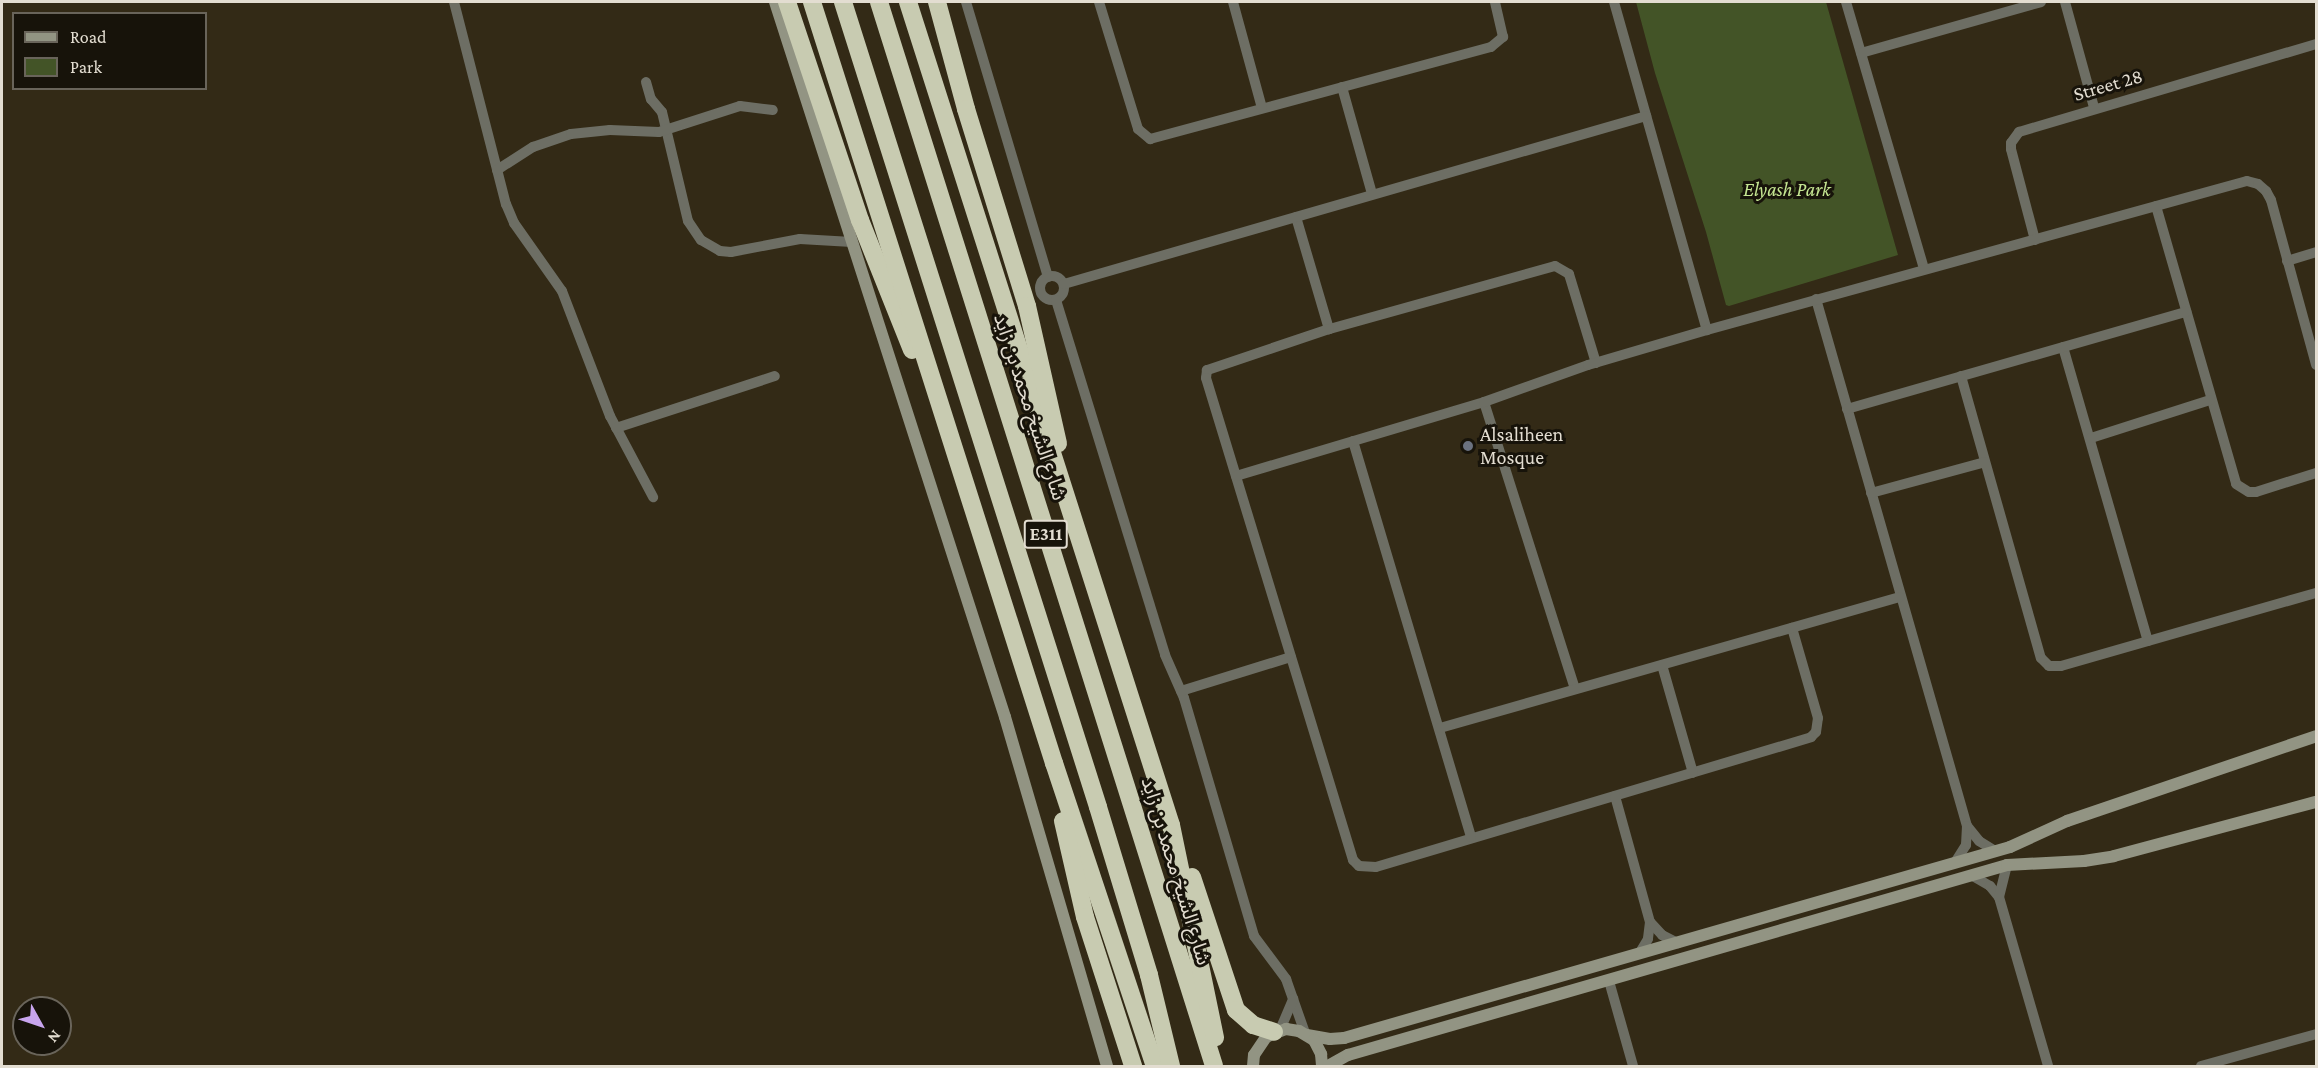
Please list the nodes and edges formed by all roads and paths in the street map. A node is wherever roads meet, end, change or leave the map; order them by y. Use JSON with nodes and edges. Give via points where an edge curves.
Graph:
{"nodes":[{"id":1,"x":454,"y":2,"type":"edge"},
{"id":2,"x":775,"y":2,"type":"edge"},
{"id":3,"x":787,"y":2,"type":"edge"},
{"id":4,"x":807,"y":2,"type":"edge"},
{"id":5,"x":812,"y":2,"type":"edge"},
{"id":6,"x":843,"y":2,"type":"edge"},
{"id":7,"x":879,"y":2,"type":"edge"},
{"id":8,"x":908,"y":2,"type":"edge"},
{"id":9,"x":918,"y":2,"type":"edge"},
{"id":10,"x":937,"y":2,"type":"edge"},
{"id":11,"x":966,"y":2,"type":"edge"},
{"id":12,"x":1099,"y":2,"type":"edge"},
{"id":13,"x":1233,"y":2,"type":"edge"},
{"id":14,"x":1495,"y":2,"type":"edge"},
{"id":15,"x":1614,"y":2,"type":"edge"},
{"id":16,"x":1846,"y":2,"type":"edge"},
{"id":17,"x":2041,"y":2,"type":"edge"},
{"id":18,"x":2065,"y":2,"type":"edge"},
{"id":19,"x":821,"y":32,"type":"junction"},
{"id":20,"x":2316,"y":44,"type":"edge"},
{"id":21,"x":1861,"y":53,"type":"junction"},
{"id":22,"x":932,"y":72,"type":"junction"},
{"id":23,"x":646,"y":82,"type":"dead end"},
{"id":24,"x":1342,"y":87,"type":"junction"},
{"id":25,"x":2094,"y":107,"type":"junction"},
{"id":26,"x":1262,"y":108,"type":"junction"},
{"id":27,"x":773,"y":110,"type":"dead end"},
{"id":28,"x":1646,"y":116,"type":"junction"},
{"id":29,"x":667,"y":131,"type":"junction"},
{"id":30,"x":497,"y":170,"type":"junction"},
{"id":31,"x":1372,"y":194,"type":"junction"},
{"id":32,"x":2157,"y":206,"type":"junction"},
{"id":33,"x":1296,"y":217,"type":"junction"},
{"id":34,"x":2035,"y":240,"type":"junction"},
{"id":35,"x":852,"y":242,"type":"junction"},
{"id":36,"x":2316,"y":252,"type":"edge"},
{"id":37,"x":2287,"y":261,"type":"junction"},
{"id":38,"x":1924,"y":268,"type":"junction"},
{"id":39,"x":1048,"y":277,"type":"junction"},
{"id":40,"x":1064,"y":284,"type":"junction"},
{"id":41,"x":1816,"y":299,"type":"junction"},
{"id":42,"x":1056,"y":300,"type":"junction"},
{"id":43,"x":2186,"y":312,"type":"junction"},
{"id":44,"x":1329,"y":329,"type":"junction"},
{"id":45,"x":1707,"y":330,"type":"junction"},
{"id":46,"x":2063,"y":347,"type":"junction"},
{"id":47,"x":1596,"y":363,"type":"junction"},
{"id":48,"x":2316,"y":364,"type":"edge"},
{"id":49,"x":775,"y":376,"type":"dead end"},
{"id":50,"x":1961,"y":376,"type":"junction"},
{"id":51,"x":2211,"y":400,"type":"junction"},
{"id":52,"x":1484,"y":402,"type":"junction"},
{"id":53,"x":1847,"y":409,"type":"junction"},
{"id":54,"x":945,"y":424,"type":"junction"},
{"id":55,"x":616,"y":428,"type":"junction"},
{"id":56,"x":2091,"y":438,"type":"junction"},
{"id":57,"x":1353,"y":441,"type":"junction"},
{"id":58,"x":1985,"y":462,"type":"junction"},
{"id":59,"x":2316,"y":473,"type":"edge"},
{"id":60,"x":1236,"y":476,"type":"junction"},
{"id":61,"x":1062,"y":482,"type":"junction"},
{"id":62,"x":1871,"y":494,"type":"junction"},
{"id":63,"x":653,"y":497,"type":"dead end"},
{"id":64,"x":2316,"y":593,"type":"edge"},
{"id":65,"x":1900,"y":597,"type":"junction"},
{"id":66,"x":1792,"y":627,"type":"junction"},
{"id":67,"x":2148,"y":641,"type":"junction"},
{"id":68,"x":1291,"y":657,"type":"junction"},
{"id":69,"x":1662,"y":665,"type":"junction"},
{"id":70,"x":1575,"y":689,"type":"junction"},
{"id":71,"x":1181,"y":691,"type":"junction"},
{"id":72,"x":1440,"y":728,"type":"junction"},
{"id":73,"x":2316,"y":736,"type":"edge"},
{"id":74,"x":1054,"y":763,"type":"junction"},
{"id":75,"x":1693,"y":773,"type":"junction"},
{"id":76,"x":1615,"y":796,"type":"junction"},
{"id":77,"x":2316,"y":802,"type":"edge"},
{"id":78,"x":1171,"y":825,"type":"junction"},
{"id":79,"x":1967,"y":826,"type":"junction"},
{"id":80,"x":1471,"y":837,"type":"junction"},
{"id":81,"x":1995,"y":851,"type":"junction"},
{"id":82,"x":1956,"y":861,"type":"junction"},
{"id":83,"x":2007,"y":865,"type":"junction"},
{"id":84,"x":1971,"y":875,"type":"junction"},
{"id":85,"x":1999,"y":897,"type":"junction"},
{"id":86,"x":1650,"y":922,"type":"junction"},
{"id":87,"x":1678,"y":943,"type":"junction"},
{"id":88,"x":1639,"y":954,"type":"junction"},
{"id":89,"x":1609,"y":981,"type":"junction"},
{"id":90,"x":1494,"y":996,"type":"junction"},
{"id":91,"x":1293,"y":999,"type":"junction"},
{"id":92,"x":1466,"y":1023,"type":"junction"},
{"id":93,"x":1277,"y":1031,"type":"junction"},
{"id":94,"x":1306,"y":1034,"type":"junction"},
{"id":95,"x":2316,"y":1034,"type":"edge"},
{"id":96,"x":1107,"y":1066,"type":"edge"},
{"id":97,"x":1133,"y":1066,"type":"edge"},
{"id":98,"x":1155,"y":1066,"type":"edge"},
{"id":99,"x":1171,"y":1066,"type":"edge"},
{"id":100,"x":1214,"y":1066,"type":"edge"},
{"id":101,"x":1218,"y":1066,"type":"edge"},
{"id":102,"x":1253,"y":1066,"type":"edge"},
{"id":103,"x":1322,"y":1066,"type":"edge"},
{"id":104,"x":1328,"y":1066,"type":"edge"},
{"id":105,"x":1633,"y":1066,"type":"edge"},
{"id":106,"x":2048,"y":1066,"type":"edge"},
{"id":107,"x":2201,"y":1066,"type":"edge"}],
"edges":[{"from":1,"to":30,"type":"street"},
{"from":2,"to":35,"type":"main road"},
{"from":3,"to":54,"type":"highway","via":[[860,219]]},
{"from":4,"to":19,"type":"highway"},
{"from":5,"to":19,"type":"highway"},
{"from":6,"to":99,"type":"highway","number":"E311","via":[[1098,807],[1149,975]]},
{"from":7,"to":100,"type":"highway","name":"شارع الشيخ محمد بن زايد","number":"E311"},
{"from":8,"to":22,"type":"highway"},
{"from":9,"to":22,"type":"highway"},
{"from":10,"to":61,"type":"highway","via":[[1027,306],[1053,414]]},
{"from":11,"to":39,"type":"street"},
{"from":12,"to":26,"type":"street","via":[[1138,129],[1145,137],[1155,139]]},
{"from":13,"to":26,"type":"street"},
{"from":14,"to":24,"type":"street","via":[[1503,30],[1497,45]]},
{"from":15,"to":28,"type":"street"},
{"from":16,"to":21,"type":"street"},
{"from":17,"to":21,"type":"street"},
{"from":18,"to":25,"type":"street"},
{"from":19,"to":54,"type":"highway"},
{"from":20,"to":25,"type":"street","name":"Street 28"},
{"from":21,"to":38,"type":"street"},
{"from":22,"to":61,"type":"highway"},
{"from":23,"to":29,"type":"street"},
{"from":24,"to":26,"type":"street"},
{"from":24,"to":31,"type":"street"},
{"from":25,"to":34,"type":"street","name":"Street 28","via":[[2026,128],[2011,142]]},
{"from":27,"to":29,"type":"street","via":[[740,106]]},
{"from":28,"to":31,"type":"street"},
{"from":28,"to":45,"type":"street"},
{"from":29,"to":30,"type":"street","via":[[571,134],[533,147]]},
{"from":29,"to":35,"type":"street","via":[[688,221],[710,246],[731,252],[800,239]]},
{"from":30,"to":55,"type":"street","via":[[514,223],[562,291]]},
{"from":31,"to":33,"type":"street"},
{"from":32,"to":34,"type":"street"},
{"from":32,"to":37,"type":"street","via":[[2237,183],[2258,184],[2271,200]]},
{"from":32,"to":43,"type":"street"},
{"from":33,"to":40,"type":"street"},
{"from":33,"to":44,"type":"street"},
{"from":34,"to":38,"type":"street"},
{"from":35,"to":96,"type":"main road","via":[[1005,717]]},
{"from":36,"to":37,"type":"street"},
{"from":37,"to":48,"type":"street"},
{"from":38,"to":41,"type":"street"},
{"from":39,"to":40,"type":"street","via":[[1058,277]]},
{"from":39,"to":42,"type":"street","via":[[1041,282],[1040,292],[1046,299]]},
{"from":40,"to":42,"type":"street","via":[[1064,292]]},
{"from":41,"to":45,"type":"street"},
{"from":41,"to":53,"type":"street"},
{"from":42,"to":71,"type":"street","via":[[1165,656]]},
{"from":43,"to":46,"type":"street"},
{"from":43,"to":51,"type":"street"},
{"from":44,"to":47,"type":"street","via":[[1555,266],[1569,274]]},
{"from":44,"to":60,"type":"street","via":[[1207,370],[1206,378]]},
{"from":45,"to":47,"type":"street"},
{"from":46,"to":50,"type":"street"},
{"from":46,"to":56,"type":"street"},
{"from":47,"to":52,"type":"street"},
{"from":49,"to":55,"type":"street"},
{"from":50,"to":53,"type":"street"},
{"from":50,"to":58,"type":"street"},
{"from":51,"to":56,"type":"street"},
{"from":51,"to":59,"type":"street","via":[[2232,477],[2241,489],[2256,492]]},
{"from":52,"to":57,"type":"street"},
{"from":52,"to":70,"type":"street"},
{"from":53,"to":62,"type":"street"},
{"from":54,"to":74,"type":"highway"},
{"from":55,"to":63,"type":"street"},
{"from":56,"to":67,"type":"street"},
{"from":57,"to":60,"type":"street"},
{"from":57,"to":72,"type":"street"},
{"from":58,"to":62,"type":"street"},
{"from":58,"to":67,"type":"street","via":[[2044,663],[2061,666]]},
{"from":60,"to":68,"type":"street"},
{"from":61,"to":78,"type":"highway"},
{"from":62,"to":65,"type":"street"},
{"from":64,"to":67,"type":"street"},
{"from":65,"to":66,"type":"street"},
{"from":65,"to":79,"type":"street"},
{"from":66,"to":69,"type":"street"},
{"from":66,"to":75,"type":"street","via":[[1818,718],[1816,732],[1805,739]]},
{"from":68,"to":71,"type":"street"},
{"from":68,"to":80,"type":"street","via":[[1353,860],[1359,866],[1376,867]]},
{"from":69,"to":70,"type":"street"},
{"from":69,"to":75,"type":"street"},
{"from":70,"to":72,"type":"street"},
{"from":71,"to":91,"type":"street","via":[[1254,936],[1286,979]]},
{"from":72,"to":80,"type":"street"},
{"from":73,"to":81,"type":"main road","via":[[2067,821],[2025,842]]},
{"from":74,"to":97,"type":"highway","via":[[1077,886]]},
{"from":74,"to":98,"type":"highway"},
{"from":75,"to":76,"type":"street"},
{"from":76,"to":80,"type":"street"},
{"from":76,"to":86,"type":"street"},
{"from":77,"to":83,"type":"main road","via":[[2114,856]]},
{"from":78,"to":93,"type":"highway","via":[[1198,893],[1231,1000],[1244,1018],[1263,1030]]},
{"from":78,"to":101,"type":"highway"},
{"from":79,"to":81,"type":"street","via":[[1979,841]]},
{"from":79,"to":82,"type":"street","via":[[1966,845]]},
{"from":81,"to":82,"type":"main road"},
{"from":82,"to":87,"type":"main road"},
{"from":83,"to":84,"type":"main road"},
{"from":83,"to":85,"type":"street"},
{"from":84,"to":85,"type":"street","via":[[1990,886]]},
{"from":84,"to":89,"type":"main road"},
{"from":85,"to":106,"type":"street"},
{"from":86,"to":87,"type":"street","via":[[1662,935]]},
{"from":86,"to":88,"type":"street","via":[[1648,939]]},
{"from":87,"to":88,"type":"main road"},
{"from":88,"to":90,"type":"main road"},
{"from":89,"to":92,"type":"main road"},
{"from":89,"to":105,"type":"street"},
{"from":90,"to":92,"type":"main road","via":[[1465,1013]]},
{"from":90,"to":94,"type":"main road","via":[[1344,1038]]},
{"from":91,"to":93,"type":"street"},
{"from":91,"to":94,"type":"street"},
{"from":92,"to":104,"type":"main road","via":[[1348,1055]]},
{"from":93,"to":94,"type":"main road","via":[[1293,1029]]},
{"from":93,"to":102,"type":"main road","via":[[1259,1045]]},
{"from":94,"to":103,"type":"main road","via":[[1318,1047]]},
{"from":95,"to":107,"type":"street"}]}
